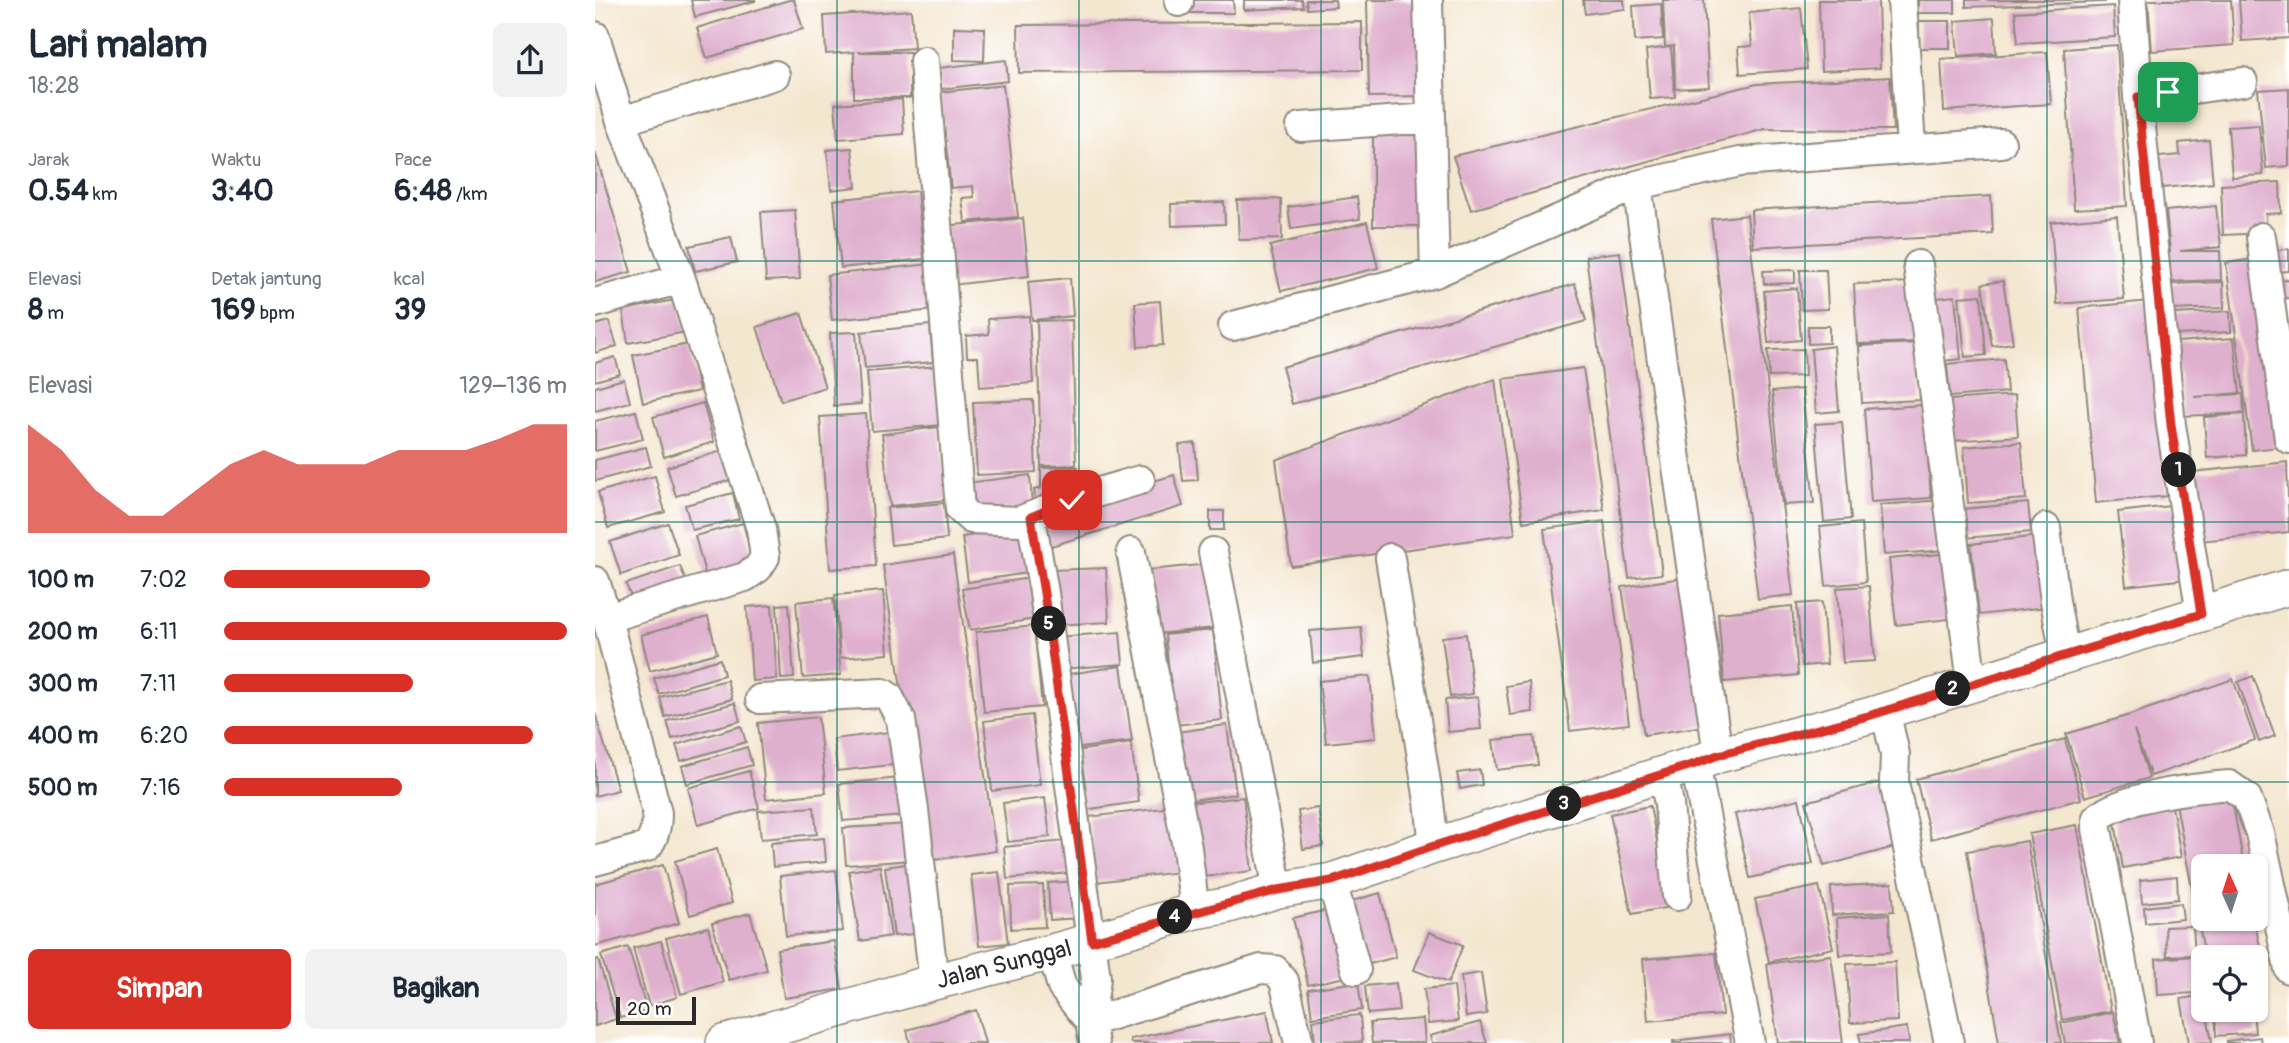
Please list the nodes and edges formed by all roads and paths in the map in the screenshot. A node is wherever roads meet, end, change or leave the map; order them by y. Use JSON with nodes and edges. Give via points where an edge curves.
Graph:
{"nodes":[{"id":1,"x":1429,"y":0,"type":"edge"},
{"id":2,"x":1902,"y":0,"type":"edge"},
{"id":3,"x":2132,"y":0,"type":"edge"},
{"id":4,"x":595,"y":36,"type":"edge"},
{"id":5,"x":923,"y":61,"type":"dead end"},
{"id":6,"x":775,"y":75,"type":"dead end"},
{"id":7,"x":2243,"y":82,"type":"dead end"},
{"id":8,"x":2138,"y":97,"type":"junction"},
{"id":9,"x":1431,"y":118,"type":"junction"},
{"id":10,"x":621,"y":121,"type":"junction"},
{"id":11,"x":1301,"y":127,"type":"dead end"},
{"id":12,"x":2001,"y":144,"type":"dead end"},
{"id":13,"x":1910,"y":148,"type":"junction"},
{"id":14,"x":1637,"y":185,"type":"junction"},
{"id":15,"x":2261,"y":237,"type":"dead end"},
{"id":16,"x":1917,"y":265,"type":"dead end"},
{"id":17,"x":1435,"y":273,"type":"junction"},
{"id":18,"x":681,"y":279,"type":"junction"},
{"id":19,"x":595,"y":303,"type":"edge"},
{"id":20,"x":1233,"y":326,"type":"dead end"},
{"id":21,"x":2289,"y":439,"type":"edge"},
{"id":22,"x":1140,"y":480,"type":"dead end"},
{"id":23,"x":1031,"y":517,"type":"junction"},
{"id":24,"x":2046,"y":528,"type":"dead end"},
{"id":25,"x":1131,"y":552,"type":"dead end"},
{"id":26,"x":1213,"y":552,"type":"dead end"},
{"id":27,"x":1389,"y":558,"type":"dead end"},
{"id":28,"x":595,"y":581,"type":"edge"},
{"id":29,"x":2289,"y":587,"type":"edge"},
{"id":30,"x":2201,"y":614,"type":"junction"},
{"id":31,"x":607,"y":618,"type":"junction"},
{"id":32,"x":2065,"y":655,"type":"junction"},
{"id":33,"x":1972,"y":683,"type":"junction"},
{"id":34,"x":760,"y":699,"type":"dead end"},
{"id":35,"x":1877,"y":713,"type":"junction"},
{"id":36,"x":1692,"y":764,"type":"junction"},
{"id":37,"x":1434,"y":846,"type":"junction"},
{"id":38,"x":595,"y":861,"type":"edge"},
{"id":39,"x":1332,"y":881,"type":"junction"},
{"id":40,"x":1278,"y":890,"type":"junction"},
{"id":41,"x":1677,"y":896,"type":"dead end"},
{"id":42,"x":1195,"y":911,"type":"junction"},
{"id":43,"x":1092,"y":941,"type":"junction"},
{"id":44,"x":1052,"y":953,"type":"junction"},
{"id":45,"x":2289,"y":969,"type":"edge"},
{"id":46,"x":1356,"y":970,"type":"dead end"},
{"id":47,"x":934,"y":982,"type":"junction"},
{"id":48,"x":1092,"y":1032,"type":"edge"},
{"id":49,"x":738,"y":1041,"type":"edge"},
{"id":50,"x":1299,"y":1043,"type":"edge"},
{"id":51,"x":1750,"y":1043,"type":"edge"},
{"id":52,"x":1949,"y":1043,"type":"edge"},
{"id":53,"x":2137,"y":1043,"type":"edge"}],
"edges":[{"from":1,"to":9,"type":"street"},
{"from":2,"to":13,"type":"street"},
{"from":3,"to":8,"type":"street"},
{"from":4,"to":10,"type":"street"},
{"from":5,"to":23,"type":"street","via":[[960,509],[971,519],[1019,521]]},
{"from":6,"to":10,"type":"street"},
{"from":7,"to":8,"type":"street"},
{"from":8,"to":30,"type":"street","via":[[2171,425]]},
{"from":9,"to":11,"type":"street"},
{"from":9,"to":17,"type":"street"},
{"from":10,"to":18,"type":"street"},
{"from":12,"to":13,"type":"street"},
{"from":13,"to":14,"type":"street","via":[[1740,162]]},
{"from":14,"to":17,"type":"street"},
{"from":14,"to":36,"type":"street"},
{"from":15,"to":21,"type":"street"},
{"from":16,"to":33,"type":"street"},
{"from":17,"to":20,"type":"street"},
{"from":18,"to":19,"type":"street"},
{"from":18,"to":31,"type":"street","via":[[761,529],[765,557],[745,577]]},
{"from":22,"to":23,"type":"street"},
{"from":23,"to":43,"type":"street"},
{"from":24,"to":32,"type":"street"},
{"from":25,"to":42,"type":"street"},
{"from":26,"to":40,"type":"street"},
{"from":27,"to":37,"type":"street"},
{"from":28,"to":31,"type":"street"},
{"from":29,"to":30,"type":"main road","name":"Jalan Sunggal"},
{"from":30,"to":32,"type":"main road","name":"Jalan Sunggal"},
{"from":31,"to":38,"type":"street","via":[[657,823],[647,847]]},
{"from":32,"to":33,"type":"main road","name":"Jalan Sunggal"},
{"from":33,"to":35,"type":"main road","name":"Jalan Sunggal"},
{"from":34,"to":47,"type":"street","via":[[883,693],[889,697],[901,720]]},
{"from":35,"to":36,"type":"main road","name":"Jalan Sunggal"},
{"from":35,"to":52,"type":"street","via":[[1880,758],[1894,782]]},
{"from":36,"to":37,"type":"main road","name":"Jalan Sunggal"},
{"from":36,"to":41,"type":"street","via":[[1669,804]]},
{"from":36,"to":51,"type":"street"},
{"from":37,"to":39,"type":"main road","name":"Jalan Sunggal"},
{"from":39,"to":40,"type":"main road","name":"Jalan Sunggal"},
{"from":39,"to":46,"type":"street"},
{"from":40,"to":42,"type":"main road","name":"Jalan Sunggal"},
{"from":42,"to":43,"type":"main road","name":"Jalan Sunggal"},
{"from":43,"to":44,"type":"main road","name":"Jalan Sunggal"},
{"from":43,"to":48,"type":"street","via":[[1096,978]]},
{"from":44,"to":47,"type":"main road","name":"Jalan Sunggal"},
{"from":44,"to":48,"type":"street","via":[[1062,987]]},
{"from":45,"to":53,"type":"street","via":[[2260,832],[2247,798],[2229,785],[2106,810],[2097,818],[2097,830]]},
{"from":47,"to":49,"type":"main road","name":"Jalan Sunggal"},
{"from":48,"to":50,"type":"street","via":[[1261,968],[1275,970],[1284,981]]}]}
